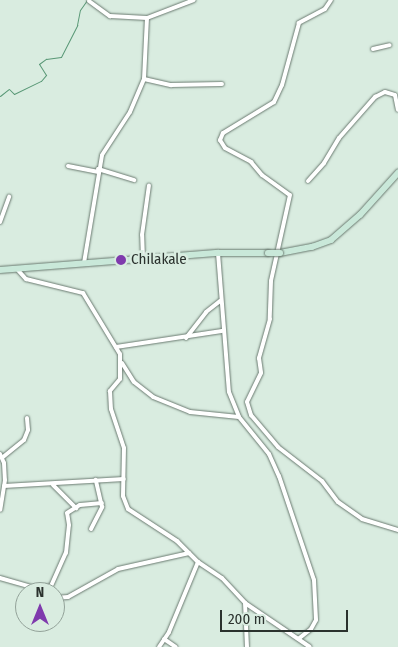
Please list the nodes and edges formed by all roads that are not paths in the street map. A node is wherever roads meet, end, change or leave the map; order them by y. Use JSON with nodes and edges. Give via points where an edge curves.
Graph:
{"nodes":[{"id":1,"x":194,"y":0,"type":"edge"},
{"id":2,"x":332,"y":0,"type":"edge"},
{"id":3,"x":89,"y":1,"type":"edge"},
{"id":4,"x":147,"y":18,"type":"junction"},
{"id":5,"x":390,"y":45,"type":"dead end"},
{"id":6,"x":373,"y":49,"type":"dead end"},
{"id":7,"x":144,"y":79,"type":"junction"},
{"id":8,"x":222,"y":84,"type":"dead end"},
{"id":9,"x":397,"y":94,"type":"edge"},
{"id":10,"x":398,"y":110,"type":"edge"},
{"id":11,"x":68,"y":166,"type":"dead end"},
{"id":12,"x":98,"y":171,"type":"junction"},
{"id":13,"x":398,"y":173,"type":"edge"},
{"id":14,"x":134,"y":180,"type":"dead end"},
{"id":15,"x":308,"y":181,"type":"dead end"},
{"id":16,"x":149,"y":185,"type":"dead end"},
{"id":17,"x":9,"y":197,"type":"dead end"},
{"id":18,"x":0,"y":222,"type":"edge"},
{"id":19,"x":218,"y":253,"type":"junction"},
{"id":20,"x":143,"y":259,"type":"junction"},
{"id":21,"x":84,"y":263,"type":"junction"},
{"id":22,"x":16,"y":268,"type":"junction"},
{"id":23,"x":0,"y":270,"type":"edge"},
{"id":24,"x":220,"y":301,"type":"junction"},
{"id":25,"x":222,"y":332,"type":"junction"},
{"id":26,"x":186,"y":338,"type":"junction"},
{"id":27,"x":116,"y":347,"type":"junction"},
{"id":28,"x":122,"y":363,"type":"junction"},
{"id":29,"x":239,"y":417,"type":"junction"},
{"id":30,"x":27,"y":418,"type":"dead end"},
{"id":31,"x":2,"y":455,"type":"edge"},
{"id":32,"x":96,"y":480,"type":"junction"},
{"id":33,"x":124,"y":480,"type":"junction"},
{"id":34,"x":53,"y":484,"type":"junction"},
{"id":35,"x":4,"y":486,"type":"junction"},
{"id":36,"x":102,"y":503,"type":"junction"},
{"id":37,"x":76,"y":508,"type":"junction"},
{"id":38,"x":0,"y":510,"type":"edge"},
{"id":39,"x":91,"y":529,"type":"dead end"},
{"id":40,"x":398,"y":530,"type":"edge"},
{"id":41,"x":189,"y":554,"type":"junction"},
{"id":42,"x":198,"y":562,"type":"junction"},
{"id":43,"x":0,"y":578,"type":"edge"},
{"id":44,"x":15,"y":582,"type":"edge"},
{"id":45,"x":54,"y":582,"type":"edge"},
{"id":46,"x":65,"y":597,"type":"edge"},
{"id":47,"x":245,"y":603,"type":"junction"},
{"id":48,"x":298,"y":638,"type":"junction"},
{"id":49,"x":164,"y":639,"type":"junction"},
{"id":50,"x":159,"y":647,"type":"edge"},
{"id":51,"x":176,"y":647,"type":"edge"},
{"id":52,"x":247,"y":647,"type":"edge"},
{"id":53,"x":310,"y":647,"type":"edge"}],
"edges":[{"from":1,"to":4,"type":"street"},
{"from":2,"to":40,"type":"street","via":[[325,9],[299,23],[274,102],[223,133],[220,140],[225,148],[245,157],[276,187],[290,195],[271,281],[270,319],[259,358],[262,373],[247,402],[251,415],[278,447],[322,481],[338,502],[362,519]]},
{"from":3,"to":4,"type":"street","via":[[110,16]]},
{"from":4,"to":7,"type":"street"},
{"from":5,"to":6,"type":"street"},
{"from":7,"to":8,"type":"street","via":[[171,85]]},
{"from":7,"to":12,"type":"street","via":[[136,101],[105,149]]},
{"from":9,"to":10,"type":"street"},
{"from":9,"to":15,"type":"street","via":[[385,92],[375,97],[339,138]]},
{"from":11,"to":12,"type":"street"},
{"from":12,"to":14,"type":"street"},
{"from":12,"to":21,"type":"street"},
{"from":13,"to":19,"type":"street","bridge":true,"via":[[340,234],[323,244],[280,253]]},
{"from":16,"to":20,"type":"street","via":[[142,235]]},
{"from":17,"to":18,"type":"street"},
{"from":19,"to":20,"type":"street"},
{"from":19,"to":24,"type":"street"},
{"from":20,"to":21,"type":"street"},
{"from":21,"to":22,"type":"street"},
{"from":22,"to":23,"type":"street"},
{"from":22,"to":27,"type":"street","via":[[26,279],[83,293]]},
{"from":24,"to":25,"type":"street"},
{"from":24,"to":26,"type":"street","via":[[199,319]]},
{"from":25,"to":26,"type":"street"},
{"from":25,"to":29,"type":"street","via":[[229,392]]},
{"from":26,"to":27,"type":"street"},
{"from":27,"to":28,"type":"street"},
{"from":28,"to":29,"type":"street","via":[[134,382],[153,396],[190,412]]},
{"from":28,"to":33,"type":"street","via":[[120,379],[110,391],[111,409],[124,448]]},
{"from":29,"to":48,"type":"street","via":[[269,454],[313,576],[316,620]]},
{"from":30,"to":31,"type":"street","via":[[28,430],[24,440]]},
{"from":31,"to":35,"type":"street"},
{"from":32,"to":33,"type":"street"},
{"from":32,"to":34,"type":"street"},
{"from":32,"to":36,"type":"street"},
{"from":33,"to":41,"type":"street","via":[[123,496],[128,508],[164,532]]},
{"from":34,"to":35,"type":"street"},
{"from":34,"to":37,"type":"street"},
{"from":35,"to":38,"type":"street"},
{"from":36,"to":37,"type":"street"},
{"from":36,"to":39,"type":"street"},
{"from":37,"to":45,"type":"street","via":[[67,513],[70,525],[66,553]]},
{"from":41,"to":42,"type":"street"},
{"from":41,"to":46,"type":"street","via":[[118,569]]},
{"from":42,"to":47,"type":"street","via":[[222,578]]},
{"from":42,"to":49,"type":"street"},
{"from":43,"to":44,"type":"street"},
{"from":47,"to":48,"type":"street"},
{"from":47,"to":52,"type":"street"},
{"from":48,"to":53,"type":"street"},
{"from":49,"to":50,"type":"street"},
{"from":49,"to":51,"type":"street"}]}
